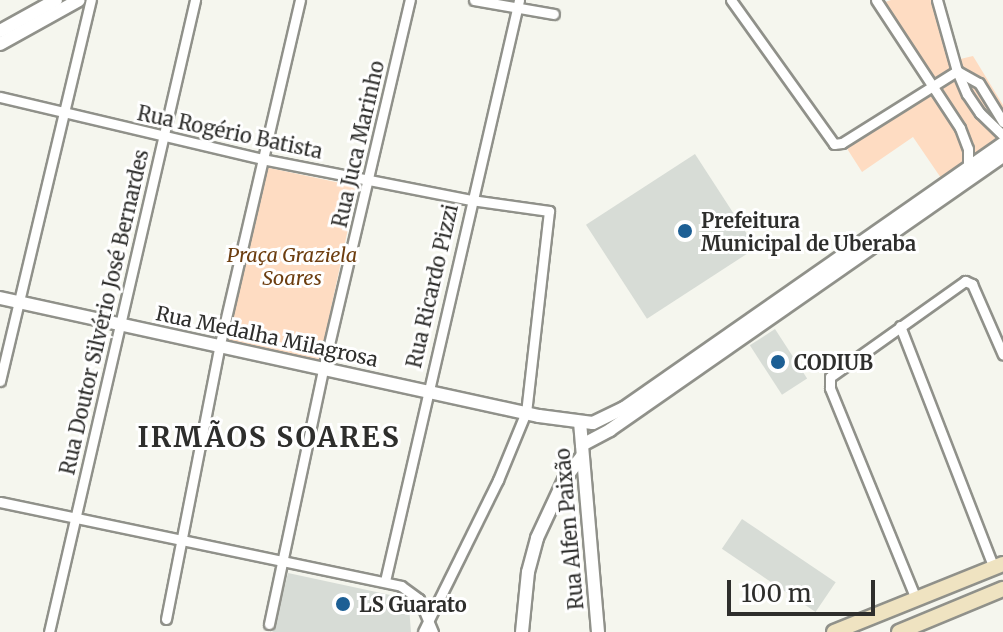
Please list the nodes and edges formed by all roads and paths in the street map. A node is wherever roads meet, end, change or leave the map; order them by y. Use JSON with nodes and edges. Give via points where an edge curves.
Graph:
{"nodes":[{"id":1,"x":56,"y":0,"type":"edge"},
{"id":2,"x":79,"y":0,"type":"edge"},
{"id":3,"x":91,"y":0,"type":"edge"},
{"id":4,"x":195,"y":0,"type":"edge"},
{"id":5,"x":300,"y":0,"type":"edge"},
{"id":6,"x":410,"y":0,"type":"edge"},
{"id":7,"x":474,"y":0,"type":"edge"},
{"id":8,"x":731,"y":0,"type":"edge"},
{"id":9,"x":876,"y":0,"type":"edge"},
{"id":10,"x":937,"y":0,"type":"edge"},
{"id":11,"x":518,"y":4,"type":"edge"},
{"id":12,"x":554,"y":14,"type":"dead end"},
{"id":13,"x":0,"y":31,"type":"edge"},
{"id":14,"x":0,"y":44,"type":"edge"},
{"id":15,"x":957,"y":71,"type":"junction"},
{"id":16,"x":933,"y":84,"type":"junction"},
{"id":17,"x":0,"y":97,"type":"edge"},
{"id":18,"x":63,"y":113,"type":"junction"},
{"id":19,"x":1003,"y":122,"type":"edge"},
{"id":20,"x":1003,"y":135,"type":"edge"},
{"id":21,"x":163,"y":136,"type":"junction"},
{"id":22,"x":1003,"y":144,"type":"edge"},
{"id":23,"x":1003,"y":156,"type":"edge"},
{"id":24,"x":262,"y":159,"type":"junction"},
{"id":25,"x":968,"y":169,"type":"junction"},
{"id":26,"x":368,"y":179,"type":"junction"},
{"id":27,"x":471,"y":200,"type":"junction"},
{"id":28,"x":0,"y":298,"type":"edge"},
{"id":29,"x":18,"y":303,"type":"junction"},
{"id":30,"x":120,"y":325,"type":"junction"},
{"id":31,"x":900,"y":326,"type":"junction"},
{"id":32,"x":219,"y":348,"type":"junction"},
{"id":33,"x":1003,"y":355,"type":"edge"},
{"id":34,"x":323,"y":370,"type":"junction"},
{"id":35,"x":0,"y":381,"type":"edge"},
{"id":36,"x":427,"y":390,"type":"junction"},
{"id":37,"x":526,"y":412,"type":"junction"},
{"id":38,"x":580,"y":422,"type":"junction"},
{"id":39,"x":582,"y":450,"type":"junction"},
{"id":40,"x":0,"y":502,"type":"edge"},
{"id":41,"x":75,"y":516,"type":"junction"},
{"id":42,"x":182,"y":538,"type":"junction"},
{"id":43,"x":283,"y":559,"type":"junction"},
{"id":44,"x":998,"y":566,"type":"edge"},
{"id":45,"x":385,"y":581,"type":"junction"},
{"id":46,"x":1003,"y":589,"type":"edge"},
{"id":47,"x":916,"y":599,"type":"junction"},
{"id":48,"x":430,"y":618,"type":"junction"},
{"id":49,"x":166,"y":619,"type":"dead end"},
{"id":50,"x":269,"y":624,"type":"dead end"},
{"id":51,"x":49,"y":632,"type":"edge"},
{"id":52,"x":423,"y":632,"type":"edge"},
{"id":53,"x":433,"y":632,"type":"edge"},
{"id":54,"x":522,"y":632,"type":"edge"},
{"id":55,"x":598,"y":632,"type":"edge"},
{"id":56,"x":834,"y":632,"type":"edge"},
{"id":57,"x":899,"y":632,"type":"edge"}],
"edges":[{"from":1,"to":13,"type":"street"},
{"from":2,"to":14,"type":"street"},
{"from":3,"to":18,"type":"street"},
{"from":4,"to":21,"type":"street","name":"Rua Doutor Silvério José Bernardes"},
{"from":5,"to":24,"type":"street"},
{"from":6,"to":26,"type":"street","name":"Rua Juca Marinho"},
{"from":7,"to":11,"type":"street"},
{"from":8,"to":16,"type":"street","via":[[837,145]]},
{"from":9,"to":16,"type":"street"},
{"from":10,"to":15,"type":"street"},
{"from":11,"to":12,"type":"street"},
{"from":11,"to":27,"type":"street","name":"Rua Ricardo Pizzi"},
{"from":15,"to":16,"type":"street"},
{"from":15,"to":19,"type":"street","via":[[979,83]]},
{"from":15,"to":20,"type":"street","via":[[980,113]]},
{"from":16,"to":25,"type":"street","via":[[965,138]]},
{"from":17,"to":18,"type":"street","name":"Rua Rogério Batista"},
{"from":18,"to":21,"type":"street","name":"Rua Rogério Batista"},
{"from":18,"to":29,"type":"street"},
{"from":21,"to":24,"type":"street","name":"Rua Rogério Batista"},
{"from":21,"to":30,"type":"street","name":"Rua Doutor Silvério José Bernardes"},
{"from":22,"to":25,"type":"street"},
{"from":23,"to":39,"type":"street"},
{"from":24,"to":26,"type":"street","name":"Rua Rogério Batista"},
{"from":24,"to":32,"type":"street"},
{"from":25,"to":38,"type":"street","via":[[624,408],[602,421]]},
{"from":26,"to":27,"type":"street","name":"Rua Rogério Batista"},
{"from":26,"to":34,"type":"street","name":"Rua Juca Marinho"},
{"from":27,"to":36,"type":"street","name":"Rua Ricardo Pizzi"},
{"from":27,"to":37,"type":"street","name":"Rua Rogério Batista","via":[[549,211]]},
{"from":28,"to":29,"type":"street","name":"Rua Medalha Milagrosa"},
{"from":29,"to":30,"type":"street","name":"Rua Medalha Milagrosa"},
{"from":29,"to":35,"type":"street"},
{"from":30,"to":32,"type":"street","name":"Rua Medalha Milagrosa"},
{"from":30,"to":41,"type":"street","name":"Rua Doutor Silvério José Bernardes"},
{"from":31,"to":33,"type":"street","via":[[968,281]]},
{"from":31,"to":44,"type":"street"},
{"from":31,"to":47,"type":"street","via":[[830,377],[830,388]]},
{"from":32,"to":34,"type":"street","name":"Rua Medalha Milagrosa"},
{"from":32,"to":42,"type":"street"},
{"from":34,"to":36,"type":"street","name":"Rua Medalha Milagrosa"},
{"from":34,"to":43,"type":"street","name":"Rua Juca Marinho"},
{"from":36,"to":37,"type":"street","name":"Rua Medalha Milagrosa"},
{"from":36,"to":45,"type":"street","name":"Rua Ricardo Pizzi"},
{"from":37,"to":38,"type":"street","name":"Rua Medalha Milagrosa"},
{"from":37,"to":48,"type":"street"},
{"from":38,"to":39,"type":"street","name":"Rua Alfen Paixão"},
{"from":39,"to":54,"type":"street","via":[[537,538]]},
{"from":39,"to":55,"type":"street","name":"Rua Alfen Paixão"},
{"from":40,"to":41,"type":"street"},
{"from":41,"to":42,"type":"street"},
{"from":41,"to":51,"type":"street","name":"Rua Doutor Silvério José Bernardes"},
{"from":42,"to":43,"type":"street"},
{"from":42,"to":49,"type":"street"},
{"from":43,"to":45,"type":"street"},
{"from":43,"to":50,"type":"street","name":"Rua Juca Marinho"},
{"from":44,"to":47,"type":"main road"},
{"from":45,"to":48,"type":"street","via":[[410,590]]},
{"from":46,"to":57,"type":"main road"},
{"from":47,"to":56,"type":"main road"},
{"from":48,"to":52,"type":"street"},
{"from":48,"to":53,"type":"street"}]}
